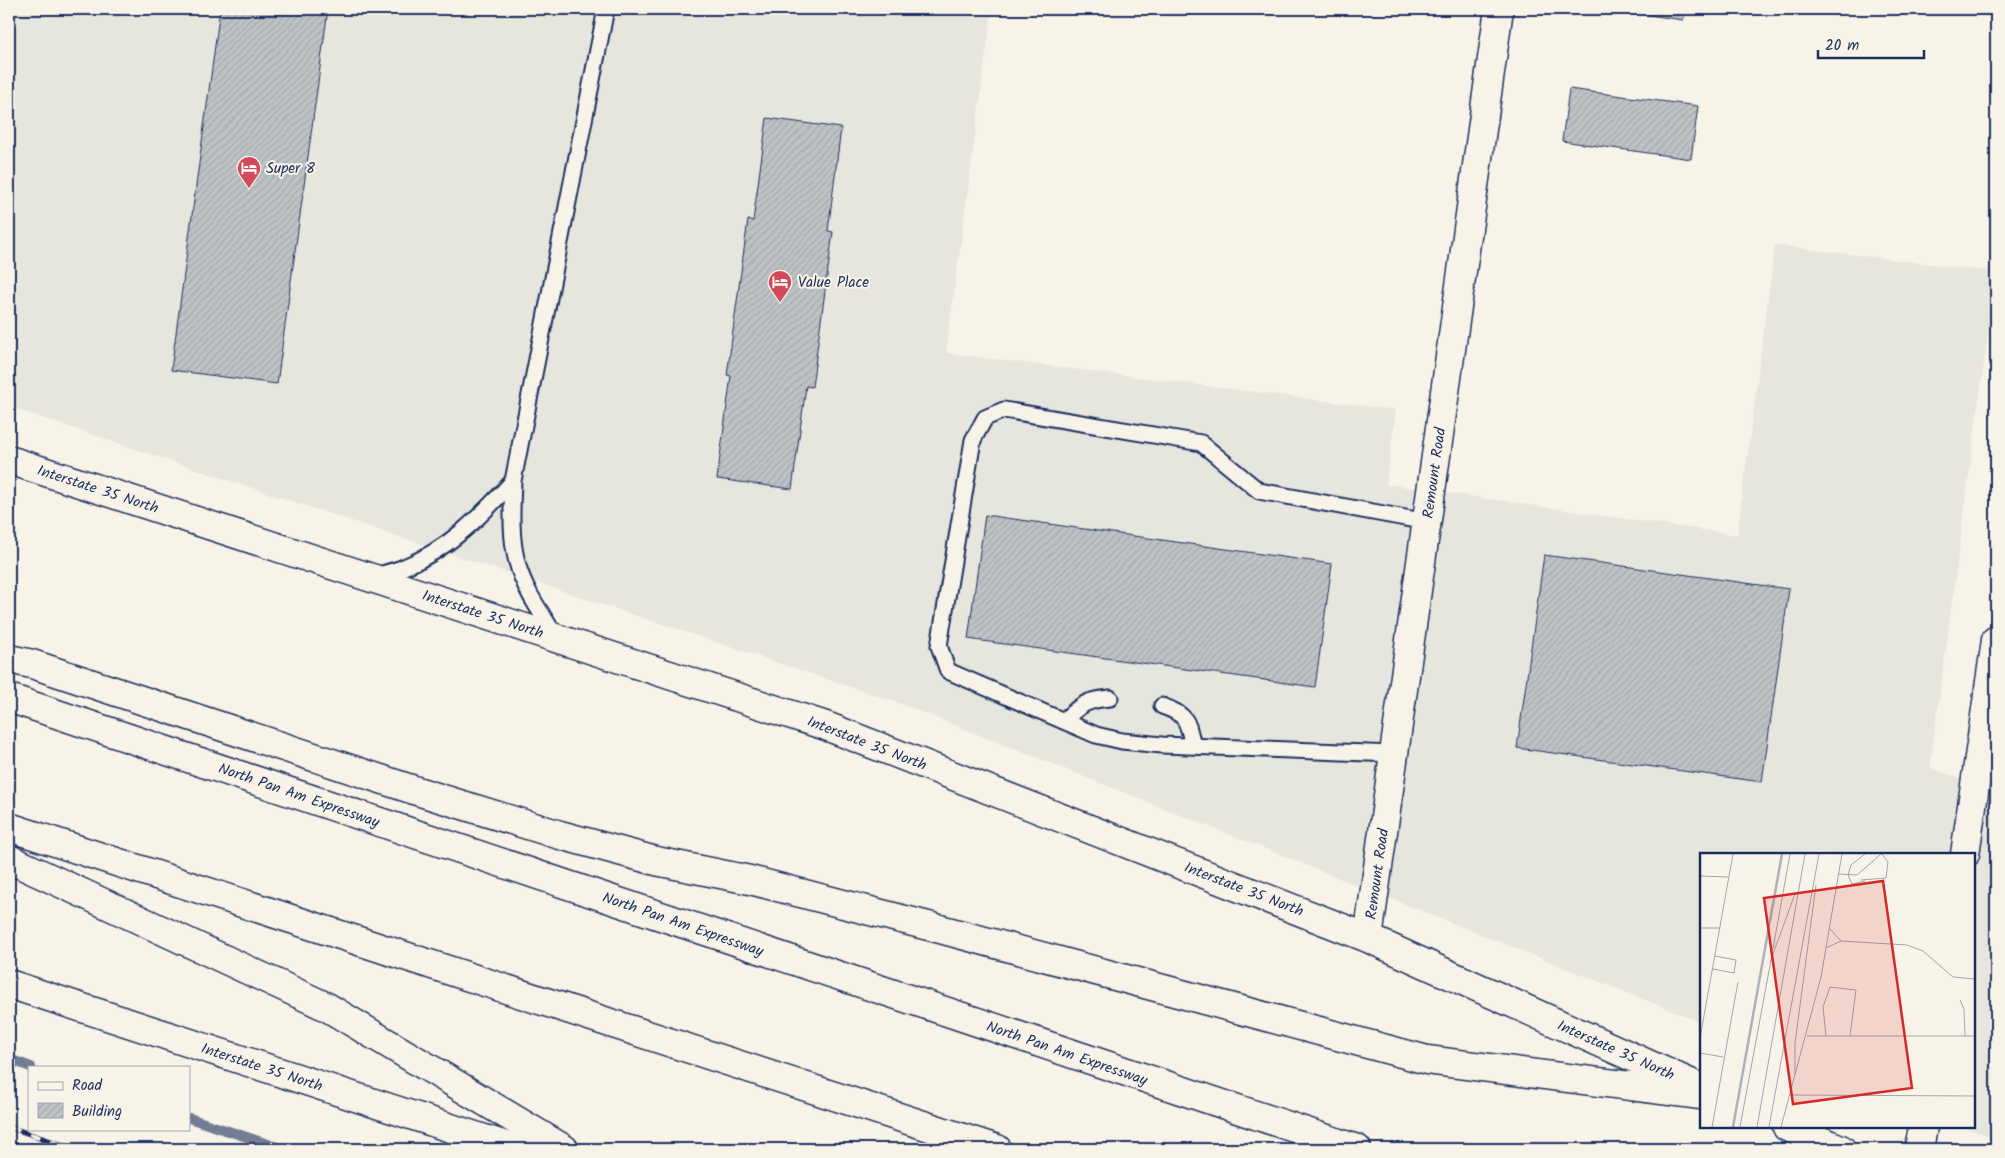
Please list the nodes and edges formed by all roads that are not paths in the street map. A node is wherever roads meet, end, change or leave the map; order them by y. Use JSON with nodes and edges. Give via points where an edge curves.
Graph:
{"nodes":[{"id":1,"x":606,"y":9,"type":"edge"},
{"id":2,"x":1499,"y":9,"type":"edge"},
{"id":3,"x":9,"y":460,"type":"edge"},
{"id":4,"x":513,"y":481,"type":"junction"},
{"id":5,"x":1427,"y":522,"type":"junction"},
{"id":6,"x":370,"y":577,"type":"junction"},
{"id":7,"x":558,"y":639,"type":"junction"},
{"id":8,"x":1996,"y":640,"type":"edge"},
{"id":9,"x":9,"y":658,"type":"edge"},
{"id":10,"x":9,"y":698,"type":"edge"},
{"id":11,"x":1110,"y":698,"type":"dead end"},
{"id":12,"x":1162,"y":706,"type":"dead end"},
{"id":13,"x":1063,"y":721,"type":"junction"},
{"id":14,"x":1194,"y":746,"type":"junction"},
{"id":15,"x":1394,"y":754,"type":"junction"},
{"id":16,"x":9,"y":826,"type":"edge"},
{"id":17,"x":1965,"y":853,"type":"edge"},
{"id":18,"x":9,"y":859,"type":"edge"},
{"id":19,"x":1368,"y":938,"type":"junction"},
{"id":20,"x":9,"y":984,"type":"edge"},
{"id":21,"x":1700,"y":1088,"type":"edge"},
{"id":22,"x":1700,"y":1095,"type":"edge"},
{"id":23,"x":1789,"y":1128,"type":"edge"},
{"id":24,"x":1923,"y":1128,"type":"edge"},
{"id":25,"x":515,"y":1149,"type":"edge"},
{"id":26,"x":564,"y":1149,"type":"edge"},
{"id":27,"x":997,"y":1149,"type":"edge"},
{"id":28,"x":1357,"y":1149,"type":"edge"},
{"id":29,"x":1841,"y":1149,"type":"edge"},
{"id":30,"x":1919,"y":1149,"type":"edge"}],
"edges":[{"from":1,"to":4,"type":"lane"},
{"from":2,"to":5,"type":"main road","name":"Remount Road"},
{"from":3,"to":6,"type":"main road","name":"Interstate 35 North"},
{"from":4,"to":6,"type":"lane","via":[[483,514],[454,539],[405,567]]},
{"from":4,"to":7,"type":"lane","via":[[512,521],[517,562],[532,598]]},
{"from":5,"to":13,"type":"lane","via":[[1259,491],[1201,443],[1004,410],[986,418],[973,440],[939,646],[948,671]]},
{"from":5,"to":15,"type":"main road","name":"Remount Road"},
{"from":6,"to":7,"type":"main road","name":"Interstate 35 North"},
{"from":7,"to":19,"type":"main road","name":"Interstate 35 North","via":[[826,726]]},
{"from":8,"to":17,"type":"main road"},
{"from":9,"to":22,"type":"main road","via":[[560,835],[921,924],[1426,1060]]},
{"from":10,"to":28,"type":"main road","name":"North Pan Am Expressway"},
{"from":11,"to":13,"type":"lane","via":[[1092,700]]},
{"from":12,"to":14,"type":"lane","via":[[1177,711],[1186,721]]},
{"from":13,"to":14,"type":"lane","via":[[1096,735],[1122,741]]},
{"from":14,"to":15,"type":"lane"},
{"from":15,"to":19,"type":"main road","name":"Remount Road"},
{"from":16,"to":27,"type":"main road"},
{"from":18,"to":26,"type":"main road","via":[[328,1007]]},
{"from":19,"to":21,"type":"main road","name":"Interstate 35 North"},
{"from":20,"to":25,"type":"main road","name":"Interstate 35 North"},
{"from":23,"to":29,"type":"main road"},
{"from":24,"to":30,"type":"main road"}]}
